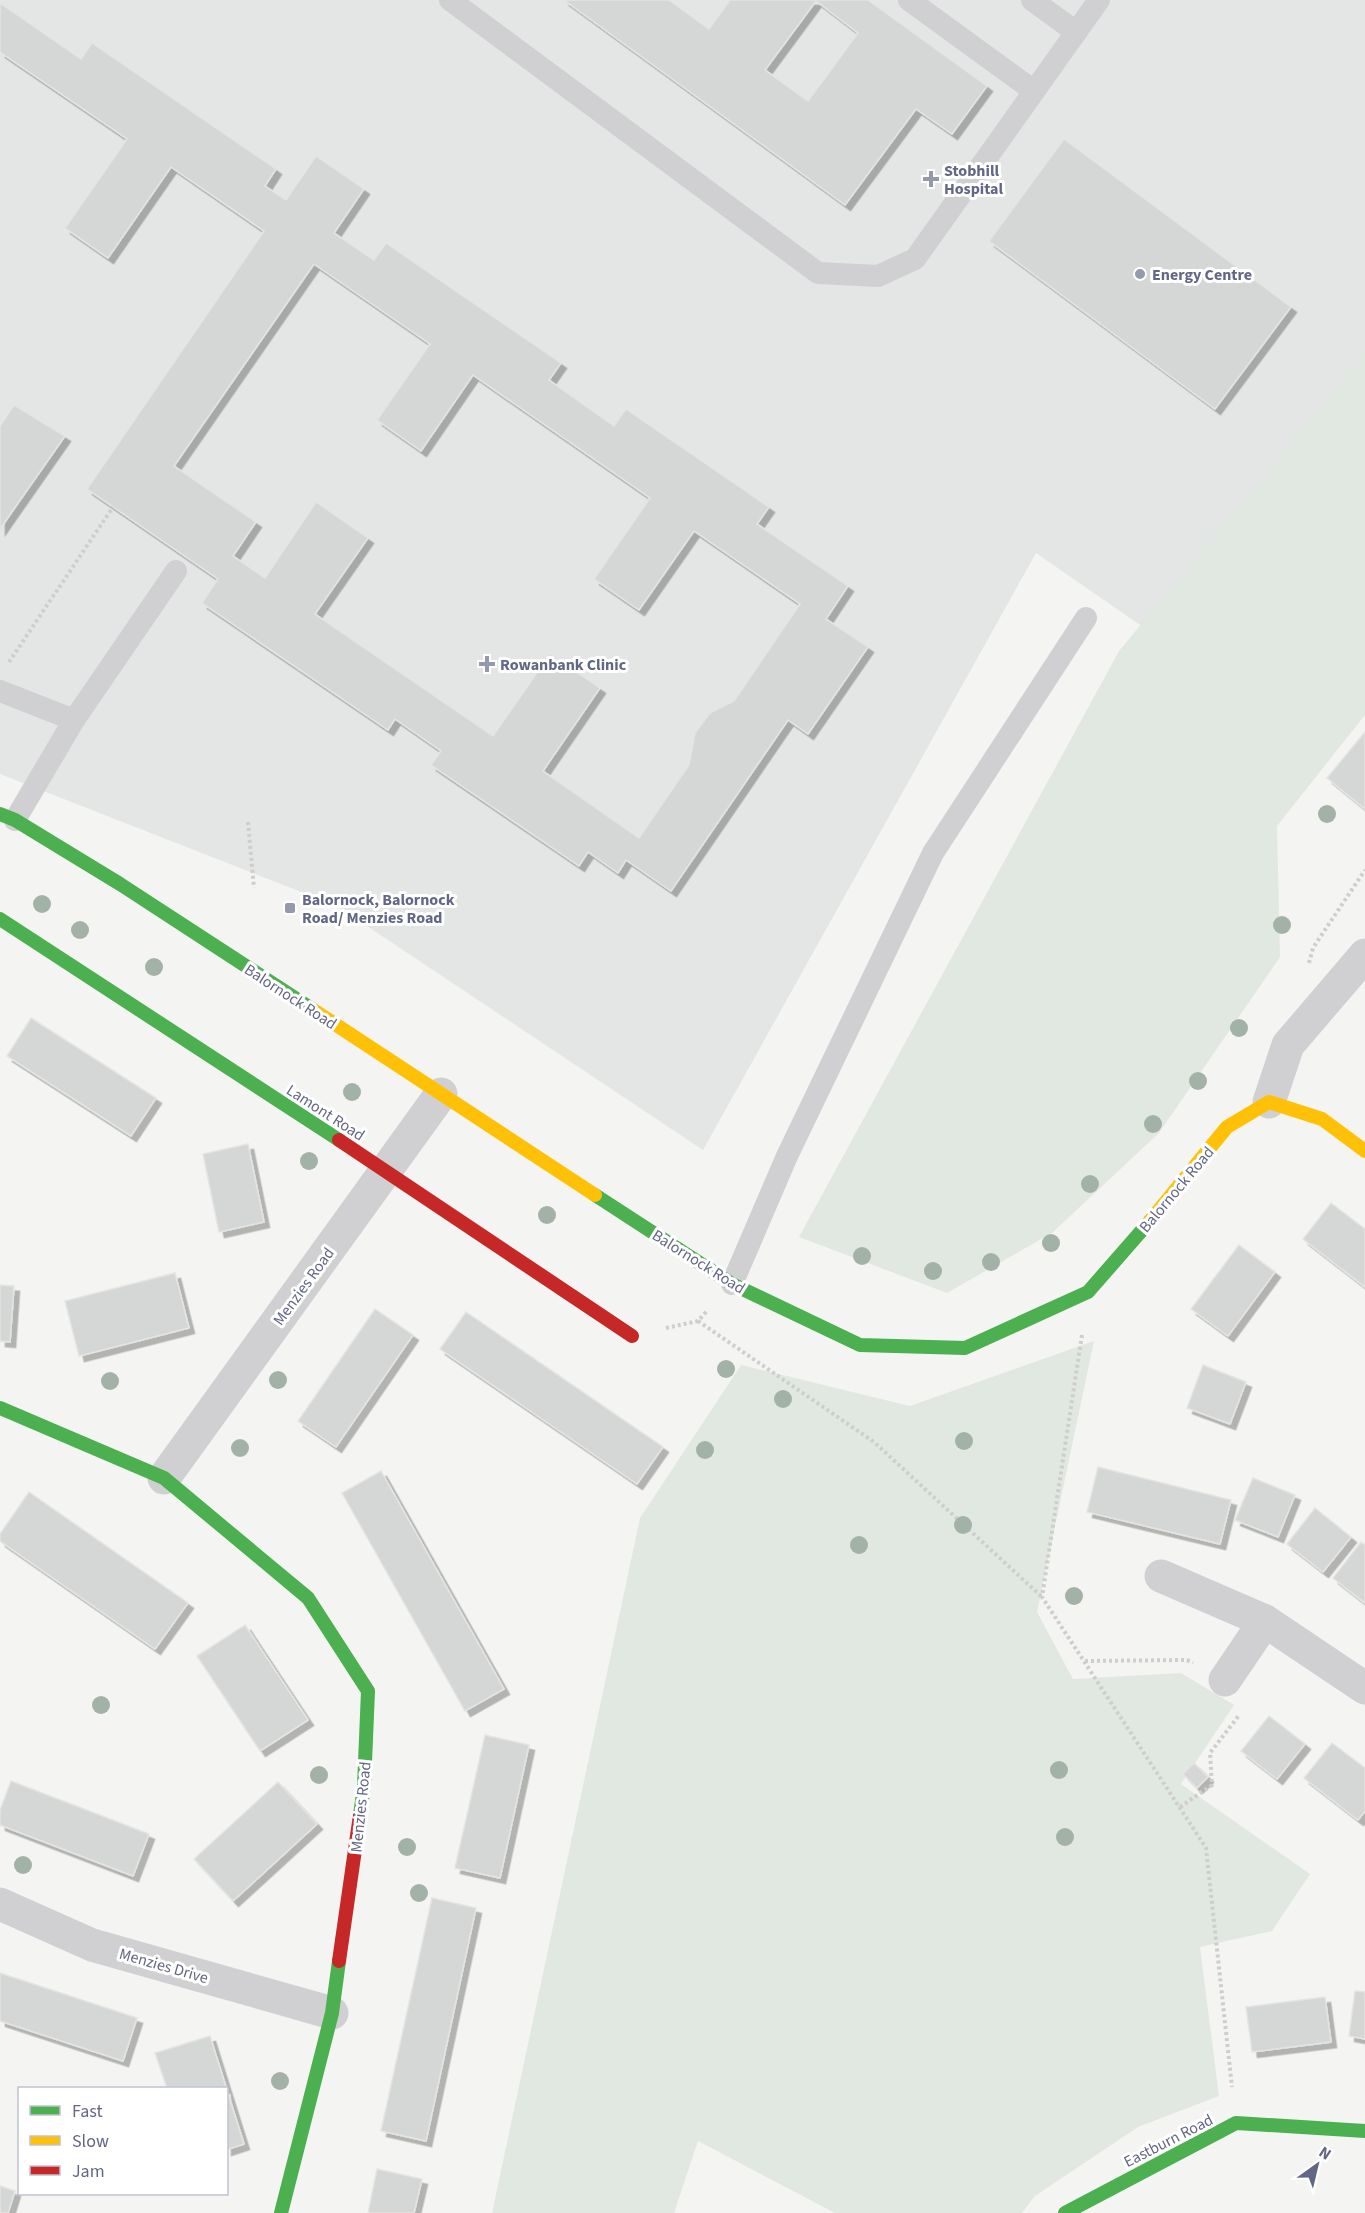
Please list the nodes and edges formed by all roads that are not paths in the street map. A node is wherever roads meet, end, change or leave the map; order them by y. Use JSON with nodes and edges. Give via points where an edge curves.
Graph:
{"nodes":[{"id":1,"x":450,"y":0,"type":"edge"},
{"id":2,"x":909,"y":0,"type":"edge"},
{"id":3,"x":1032,"y":0,"type":"edge"},
{"id":4,"x":1099,"y":0,"type":"edge"},
{"id":5,"x":1076,"y":32,"type":"junction"},
{"id":6,"x":1034,"y":91,"type":"junction"},
{"id":7,"x":176,"y":571,"type":"dead end"},
{"id":8,"x":1086,"y":618,"type":"dead end"},
{"id":9,"x":0,"y":691,"type":"edge"},
{"id":10,"x":74,"y":720,"type":"junction"},
{"id":11,"x":8,"y":817,"type":"edge"},
{"id":12,"x":0,"y":919,"type":"edge"},
{"id":13,"x":1365,"y":955,"type":"edge"},
{"id":14,"x":441,"y":1094,"type":"junction"},
{"id":15,"x":1269,"y":1102,"type":"junction"},
{"id":16,"x":1365,"y":1151,"type":"edge"},
{"id":17,"x":387,"y":1171,"type":"junction"},
{"id":18,"x":732,"y":1284,"type":"junction"},
{"id":19,"x":632,"y":1336,"type":"road end"},
{"id":20,"x":0,"y":1408,"type":"edge"},
{"id":21,"x":164,"y":1478,"type":"junction"},
{"id":22,"x":1161,"y":1576,"type":"dead end"},
{"id":23,"x":1265,"y":1622,"type":"junction"},
{"id":24,"x":1225,"y":1680,"type":"road end"},
{"id":25,"x":1365,"y":1688,"type":"edge"},
{"id":26,"x":0,"y":1904,"type":"edge"},
{"id":27,"x":332,"y":2013,"type":"junction"},
{"id":28,"x":1365,"y":2132,"type":"edge"},
{"id":29,"x":281,"y":2213,"type":"edge"},
{"id":30,"x":1065,"y":2213,"type":"edge"}],
"edges":[{"from":1,"to":6,"type":"lane","via":[[818,273],[879,276],[915,259]]},
{"from":2,"to":6,"type":"lane"},
{"from":3,"to":5,"type":"lane"},
{"from":4,"to":5,"type":"lane"},
{"from":5,"to":6,"type":"lane"},
{"from":7,"to":10,"type":"lane"},
{"from":8,"to":18,"type":"lane","via":[[933,853],[787,1156]]},
{"from":9,"to":10,"type":"lane"},
{"from":10,"to":11,"type":"lane"},
{"from":11,"to":14,"type":"street","name":"Balornock Road","via":[[120,884]]},
{"from":12,"to":17,"type":"street","name":"Lamont Road"},
{"from":13,"to":15,"type":"street","via":[[1288,1045]]},
{"from":14,"to":17,"type":"street","name":"Menzies Road"},
{"from":14,"to":18,"type":"street","name":"Balornock Road"},
{"from":15,"to":16,"type":"street","via":[[1322,1119]]},
{"from":15,"to":18,"type":"street","name":"Balornock Road","via":[[1227,1127],[1088,1292],[965,1348],[860,1345]]},
{"from":17,"to":19,"type":"street","name":"Lamont Road"},
{"from":17,"to":21,"type":"street","name":"Menzies Road"},
{"from":20,"to":21,"type":"street","name":"Menzies Road"},
{"from":21,"to":27,"type":"street","name":"Menzies Road","via":[[308,1598],[368,1691],[364,1786]]},
{"from":22,"to":23,"type":"street"},
{"from":23,"to":24,"type":"street"},
{"from":23,"to":25,"type":"street"},
{"from":26,"to":27,"type":"street","name":"Menzies Drive","via":[[92,1945]]},
{"from":27,"to":29,"type":"street","name":"Menzies Road"},
{"from":28,"to":30,"type":"street","name":"Eastburn Road","via":[[1236,2123]]}]}
